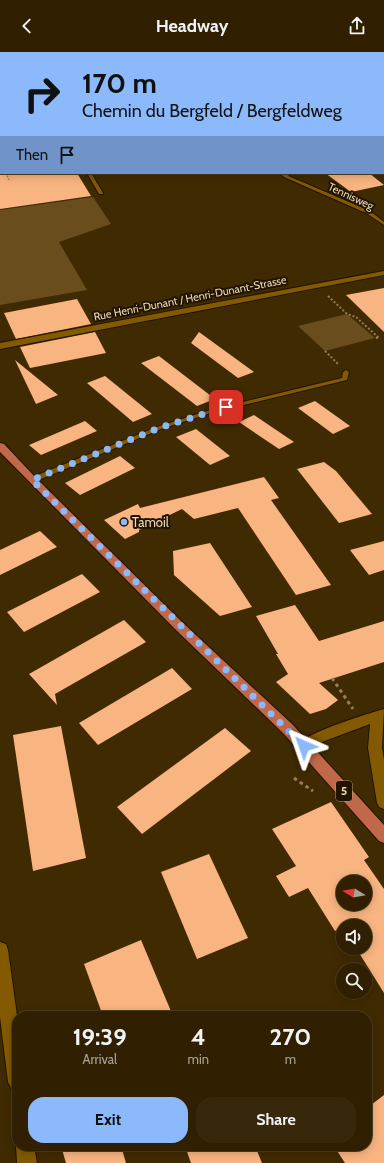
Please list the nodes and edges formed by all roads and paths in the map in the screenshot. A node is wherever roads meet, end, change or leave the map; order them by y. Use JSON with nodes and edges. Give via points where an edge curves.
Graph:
{"nodes":[{"id":1,"x":6,"y":174,"type":"edge"},
{"id":2,"x":90,"y":174,"type":"edge"},
{"id":3,"x":284,"y":175,"type":"edge"},
{"id":4,"x":9,"y":180,"type":"dead end"},
{"id":5,"x":101,"y":193,"type":"dead end"},
{"id":6,"x":384,"y":224,"type":"edge"},
{"id":7,"x":384,"y":274,"type":"edge"},
{"id":8,"x":327,"y":294,"type":"dead end"},
{"id":9,"x":375,"y":338,"type":"dead end"},
{"id":10,"x":0,"y":346,"type":"edge"},
{"id":11,"x":325,"y":351,"type":"dead end"},
{"id":12,"x":346,"y":372,"type":"joint"},
{"id":13,"x":0,"y":446,"type":"edge"},
{"id":14,"x":32,"y":480,"type":"junction"},
{"id":15,"x":332,"y":678,"type":"dead end"},
{"id":16,"x":353,"y":709,"type":"dead end"},
{"id":17,"x":381,"y":715,"type":"edge"},
{"id":18,"x":304,"y":746,"type":"junction"},
{"id":19,"x":294,"y":778,"type":"dead end"},
{"id":20,"x":313,"y":791,"type":"dead end"},
{"id":21,"x":384,"y":803,"type":"edge"},
{"id":22,"x":384,"y":831,"type":"edge"},
{"id":23,"x":384,"y":836,"type":"edge"},
{"id":24,"x":0,"y":950,"type":"edge"},
{"id":25,"x":12,"y":1043,"type":"edge"},
{"id":26,"x":26,"y":1151,"type":"edge"},
{"id":27,"x":27,"y":1163,"type":"edge"}],
"edges":[{"from":1,"to":4,"type":"path"},
{"from":2,"to":5,"type":"lane"},
{"from":3,"to":6,"type":"lane","name":"Tennisweg","via":[[368,212]]},
{"from":7,"to":10,"type":"street","name":"Rue Henri-Dunant / Henri-Dunant-Strasse"},
{"from":8,"to":9,"type":"path","via":[[347,314],[356,316],[379,338]]},
{"from":11,"to":12,"type":"path"},
{"from":12,"to":14,"type":"lane","via":[[345,380],[212,411],[159,428]]},
{"from":13,"to":14,"type":"main road","number":"5"},
{"from":14,"to":18,"type":"main road","number":"5"},
{"from":15,"to":16,"type":"path"},
{"from":17,"to":18,"type":"street","via":[[317,738]]},
{"from":17,"to":21,"type":"street","via":[[375,748]]},
{"from":18,"to":23,"type":"main road","number":"5"},
{"from":19,"to":20,"type":"path"},
{"from":22,"to":23,"type":"street"},
{"from":24,"to":25,"type":"street"},
{"from":26,"to":27,"type":"street"}]}
